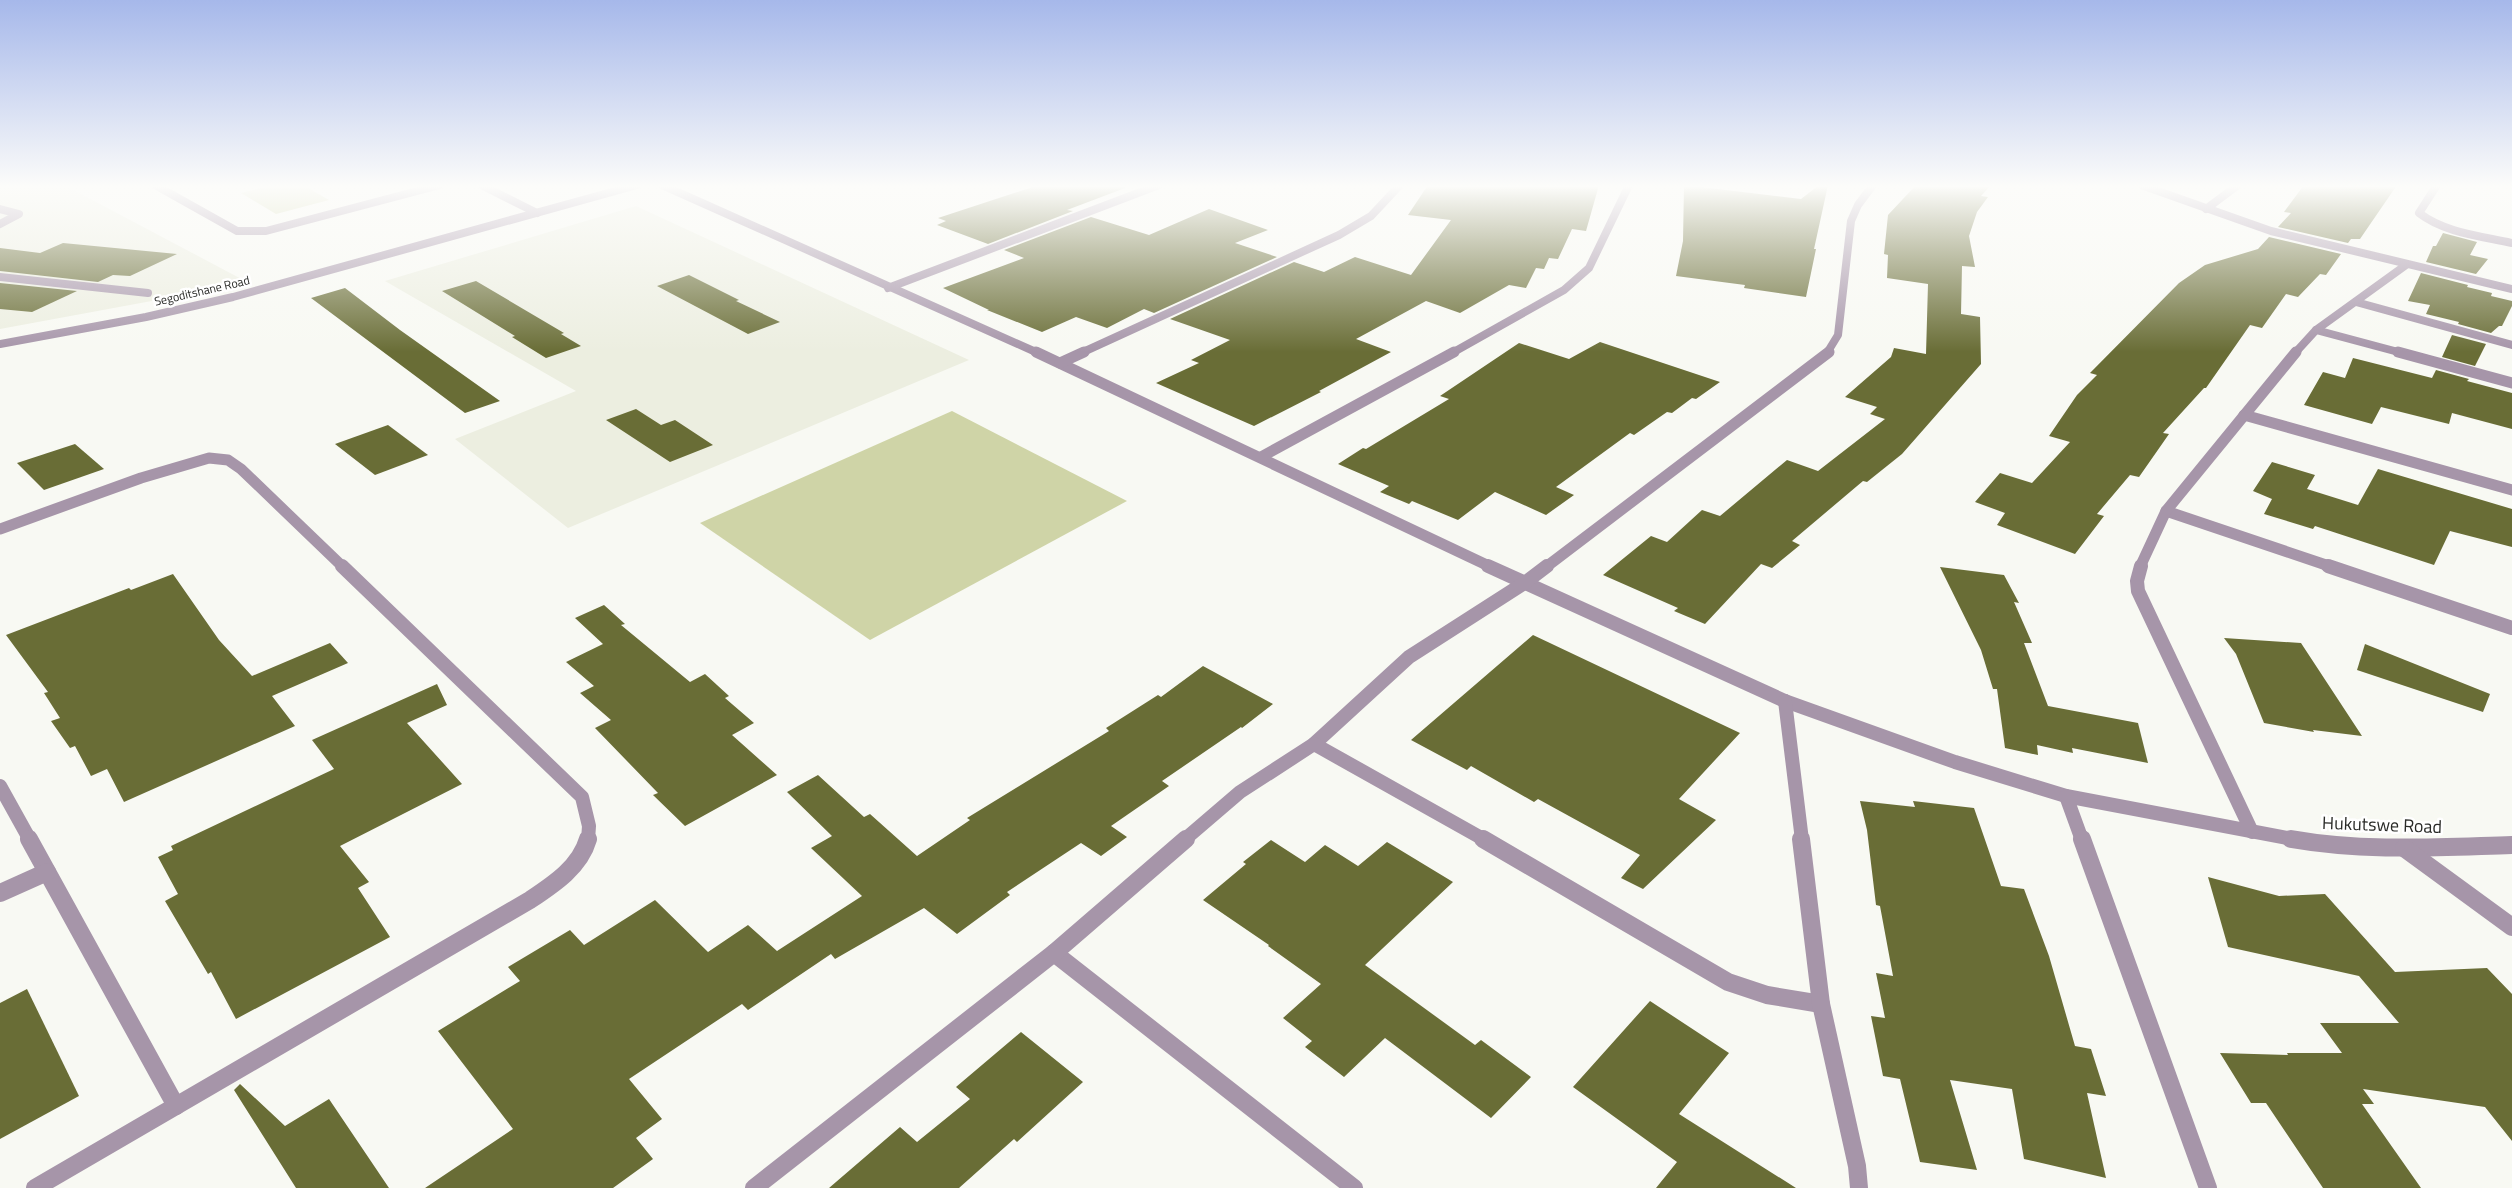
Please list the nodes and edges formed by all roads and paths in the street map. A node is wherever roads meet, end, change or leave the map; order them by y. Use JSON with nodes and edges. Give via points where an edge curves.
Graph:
{"nodes":[{"id":1,"x":441,"y":240,"type":"edge"},
{"id":2,"x":784,"y":240,"type":"edge"},
{"id":3,"x":1013,"y":240,"type":"edge"},
{"id":4,"x":1327,"y":240,"type":"edge"},
{"id":5,"x":1602,"y":240,"type":"edge"},
{"id":6,"x":1849,"y":240,"type":"edge"},
{"id":7,"x":2308,"y":240,"type":"edge"},
{"id":8,"x":2406,"y":265,"type":"junction"},
{"id":9,"x":0,"y":277,"type":"edge"},
{"id":10,"x":888,"y":288,"type":"junction"},
{"id":11,"x":2512,"y":289,"type":"edge"},
{"id":12,"x":148,"y":293,"type":"dead end"},
{"id":13,"x":2356,"y":302,"type":"junction"},
{"id":14,"x":2316,"y":330,"type":"junction"},
{"id":15,"x":0,"y":344,"type":"edge"},
{"id":16,"x":2512,"y":345,"type":"edge"},
{"id":17,"x":1060,"y":363,"type":"junction"},
{"id":18,"x":2512,"y":383,"type":"edge"},
{"id":19,"x":2244,"y":415,"type":"junction"},
{"id":20,"x":1261,"y":457,"type":"junction"},
{"id":21,"x":2512,"y":490,"type":"edge"},
{"id":22,"x":2166,"y":511,"type":"junction"},
{"id":23,"x":0,"y":529,"type":"edge"},
{"id":24,"x":1526,"y":582,"type":"junction"},
{"id":25,"x":2512,"y":628,"type":"edge"},
{"id":26,"x":1784,"y":701,"type":"junction"},
{"id":27,"x":1314,"y":744,"type":"junction"},
{"id":28,"x":0,"y":786,"type":"edge"},
{"id":29,"x":2066,"y":796,"type":"junction"},
{"id":30,"x":2252,"y":832,"type":"junction"},
{"id":31,"x":2512,"y":845,"type":"edge"},
{"id":32,"x":2404,"y":848,"type":"junction"},
{"id":33,"x":47,"y":872,"type":"junction"},
{"id":34,"x":0,"y":893,"type":"edge"},
{"id":35,"x":2512,"y":927,"type":"edge"},
{"id":36,"x":1054,"y":953,"type":"junction"},
{"id":37,"x":1821,"y":1004,"type":"junction"},
{"id":38,"x":176,"y":1106,"type":"junction"},
{"id":39,"x":34,"y":1188,"type":"edge"},
{"id":40,"x":754,"y":1188,"type":"edge"},
{"id":41,"x":1354,"y":1188,"type":"edge"},
{"id":42,"x":1859,"y":1188,"type":"edge"},
{"id":43,"x":2208,"y":1188,"type":"edge"}],
"edges":[{"from":1,"to":15,"type":"street","name":"Segoditshane Road","via":[[232,298]]},
{"from":2,"to":10,"type":"street","name":"Hukutswe Road"},
{"from":3,"to":10,"type":"street"},
{"from":4,"to":17,"type":"street"},
{"from":5,"to":20,"type":"street","via":[[1589,268],[1564,290]]},
{"from":6,"to":24,"type":"street","via":[[1838,335],[1830,351]]},
{"from":7,"to":8,"type":"street"},
{"from":8,"to":11,"type":"street"},
{"from":8,"to":13,"type":"street"},
{"from":9,"to":12,"type":"street"},
{"from":10,"to":17,"type":"street","name":"Hukutswe Road"},
{"from":13,"to":14,"type":"street"},
{"from":13,"to":16,"type":"street"},
{"from":14,"to":18,"type":"street"},
{"from":14,"to":19,"type":"street"},
{"from":17,"to":20,"type":"street","name":"Hukutswe Road"},
{"from":19,"to":21,"type":"street"},
{"from":19,"to":22,"type":"street"},
{"from":20,"to":24,"type":"street","name":"Hukutswe Road"},
{"from":22,"to":25,"type":"street"},
{"from":22,"to":30,"type":"street","via":[[2140,568],[2138,591]]},
{"from":23,"to":38,"type":"street","via":[[163,471],[209,458],[228,460],[582,797],[590,835],[580,859],[552,886]]},
{"from":24,"to":26,"type":"street","name":"Hukutswe Road"},
{"from":24,"to":27,"type":"street","via":[[1410,657]]},
{"from":26,"to":29,"type":"street","name":"Hukutswe Road","via":[[1955,762]]},
{"from":26,"to":37,"type":"street"},
{"from":27,"to":36,"type":"street","via":[[1240,792]]},
{"from":27,"to":37,"type":"street","via":[[1728,982],[1767,995]]},
{"from":28,"to":33,"type":"street"},
{"from":29,"to":30,"type":"street","name":"Hukutswe Road"},
{"from":29,"to":43,"type":"street"},
{"from":30,"to":32,"type":"street","name":"Hukutswe Road","via":[[2315,842]]},
{"from":31,"to":32,"type":"street","name":"Hukutswe Road"},
{"from":32,"to":35,"type":"street"},
{"from":33,"to":34,"type":"street"},
{"from":33,"to":38,"type":"street"},
{"from":36,"to":40,"type":"street"},
{"from":36,"to":41,"type":"street"},
{"from":37,"to":42,"type":"street"},
{"from":38,"to":39,"type":"street"}]}
